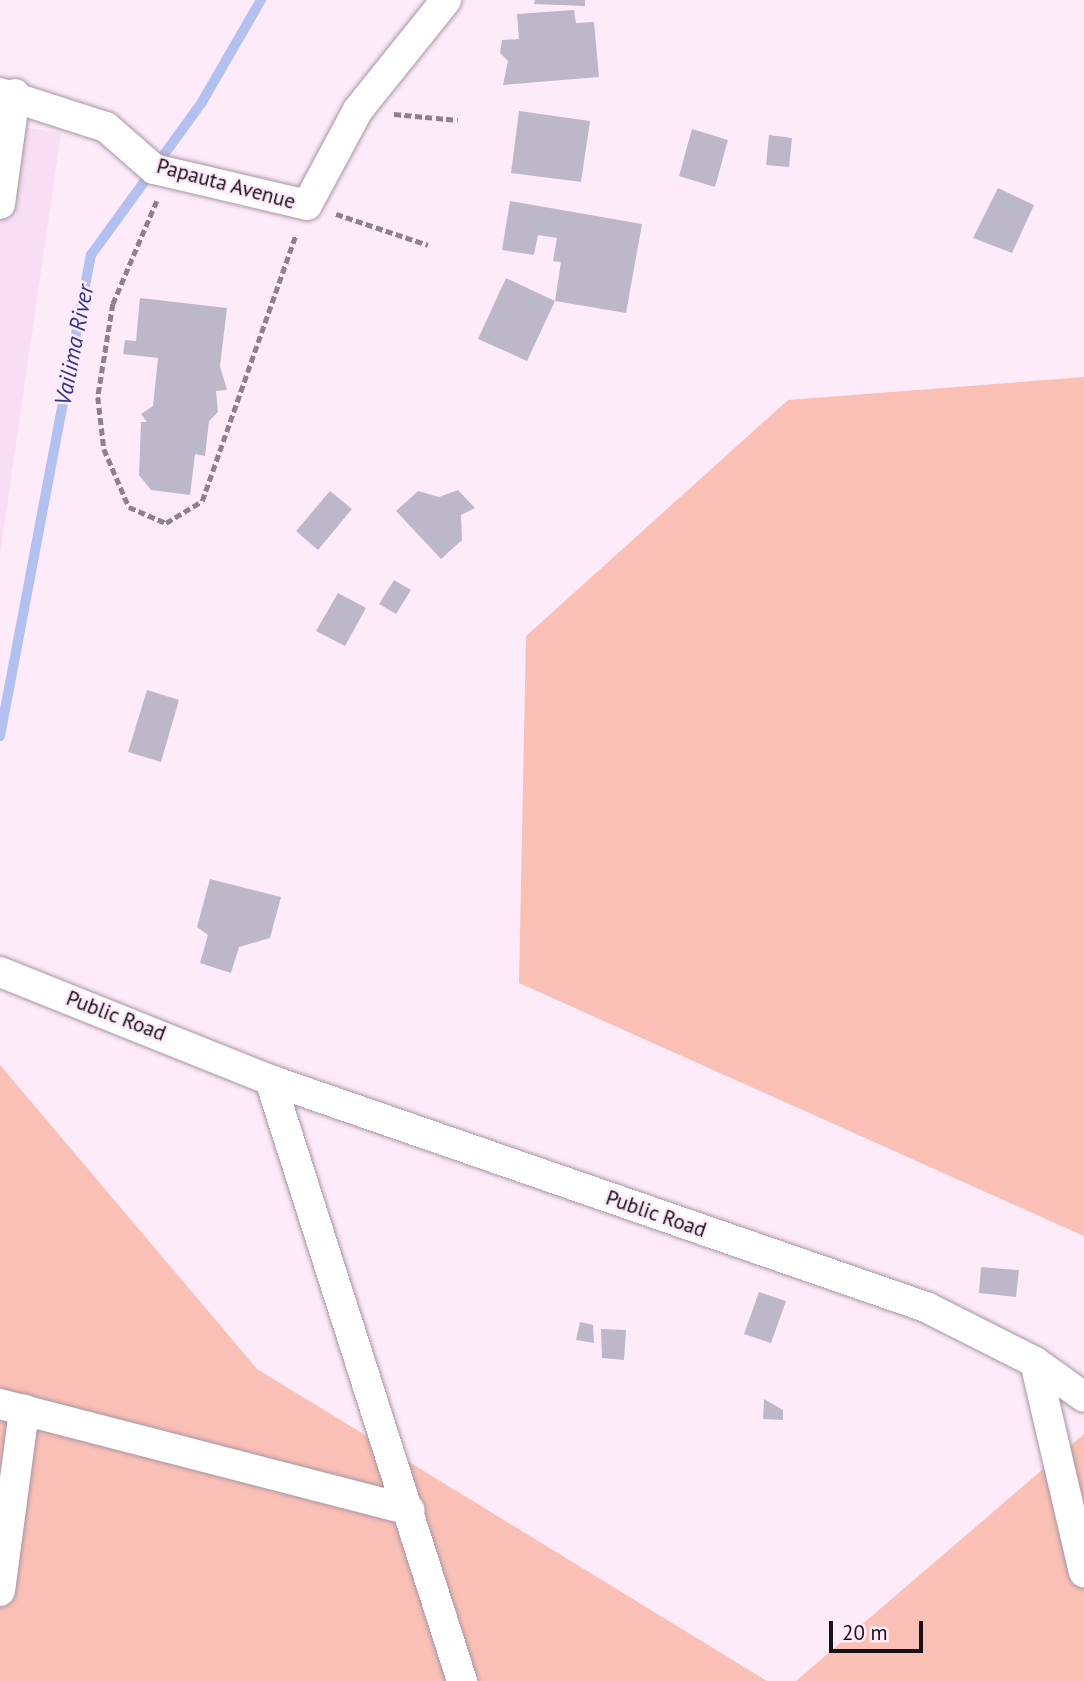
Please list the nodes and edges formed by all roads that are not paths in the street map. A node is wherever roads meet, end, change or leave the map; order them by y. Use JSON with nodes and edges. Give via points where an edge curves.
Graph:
{"nodes":[{"id":1,"x":446,"y":0,"type":"edge"},
{"id":2,"x":8,"y":94,"type":"edge"},
{"id":3,"x":0,"y":204,"type":"edge"},
{"id":4,"x":0,"y":972,"type":"edge"},
{"id":5,"x":270,"y":1080,"type":"junction"},
{"id":6,"x":1035,"y":1362,"type":"junction"},
{"id":7,"x":1084,"y":1397,"type":"edge"},
{"id":8,"x":12,"y":1407,"type":"edge"},
{"id":9,"x":409,"y":1510,"type":"junction"},
{"id":10,"x":1084,"y":1573,"type":"edge"},
{"id":11,"x":0,"y":1591,"type":"edge"},
{"id":12,"x":462,"y":1681,"type":"edge"}],
"edges":[{"from":1,"to":2,"type":"street","name":"Papauta Avenue","via":[[358,110],[307,205],[154,169],[106,127]]},
{"from":2,"to":3,"type":"street"},
{"from":4,"to":5,"type":"street","name":"Public Road"},
{"from":5,"to":6,"type":"street","name":"Public Road","via":[[926,1307]]},
{"from":5,"to":9,"type":"street"},
{"from":6,"to":7,"type":"street","name":"Public Road"},
{"from":6,"to":10,"type":"street"},
{"from":8,"to":9,"type":"street"},
{"from":8,"to":11,"type":"street"},
{"from":9,"to":12,"type":"street"}]}
